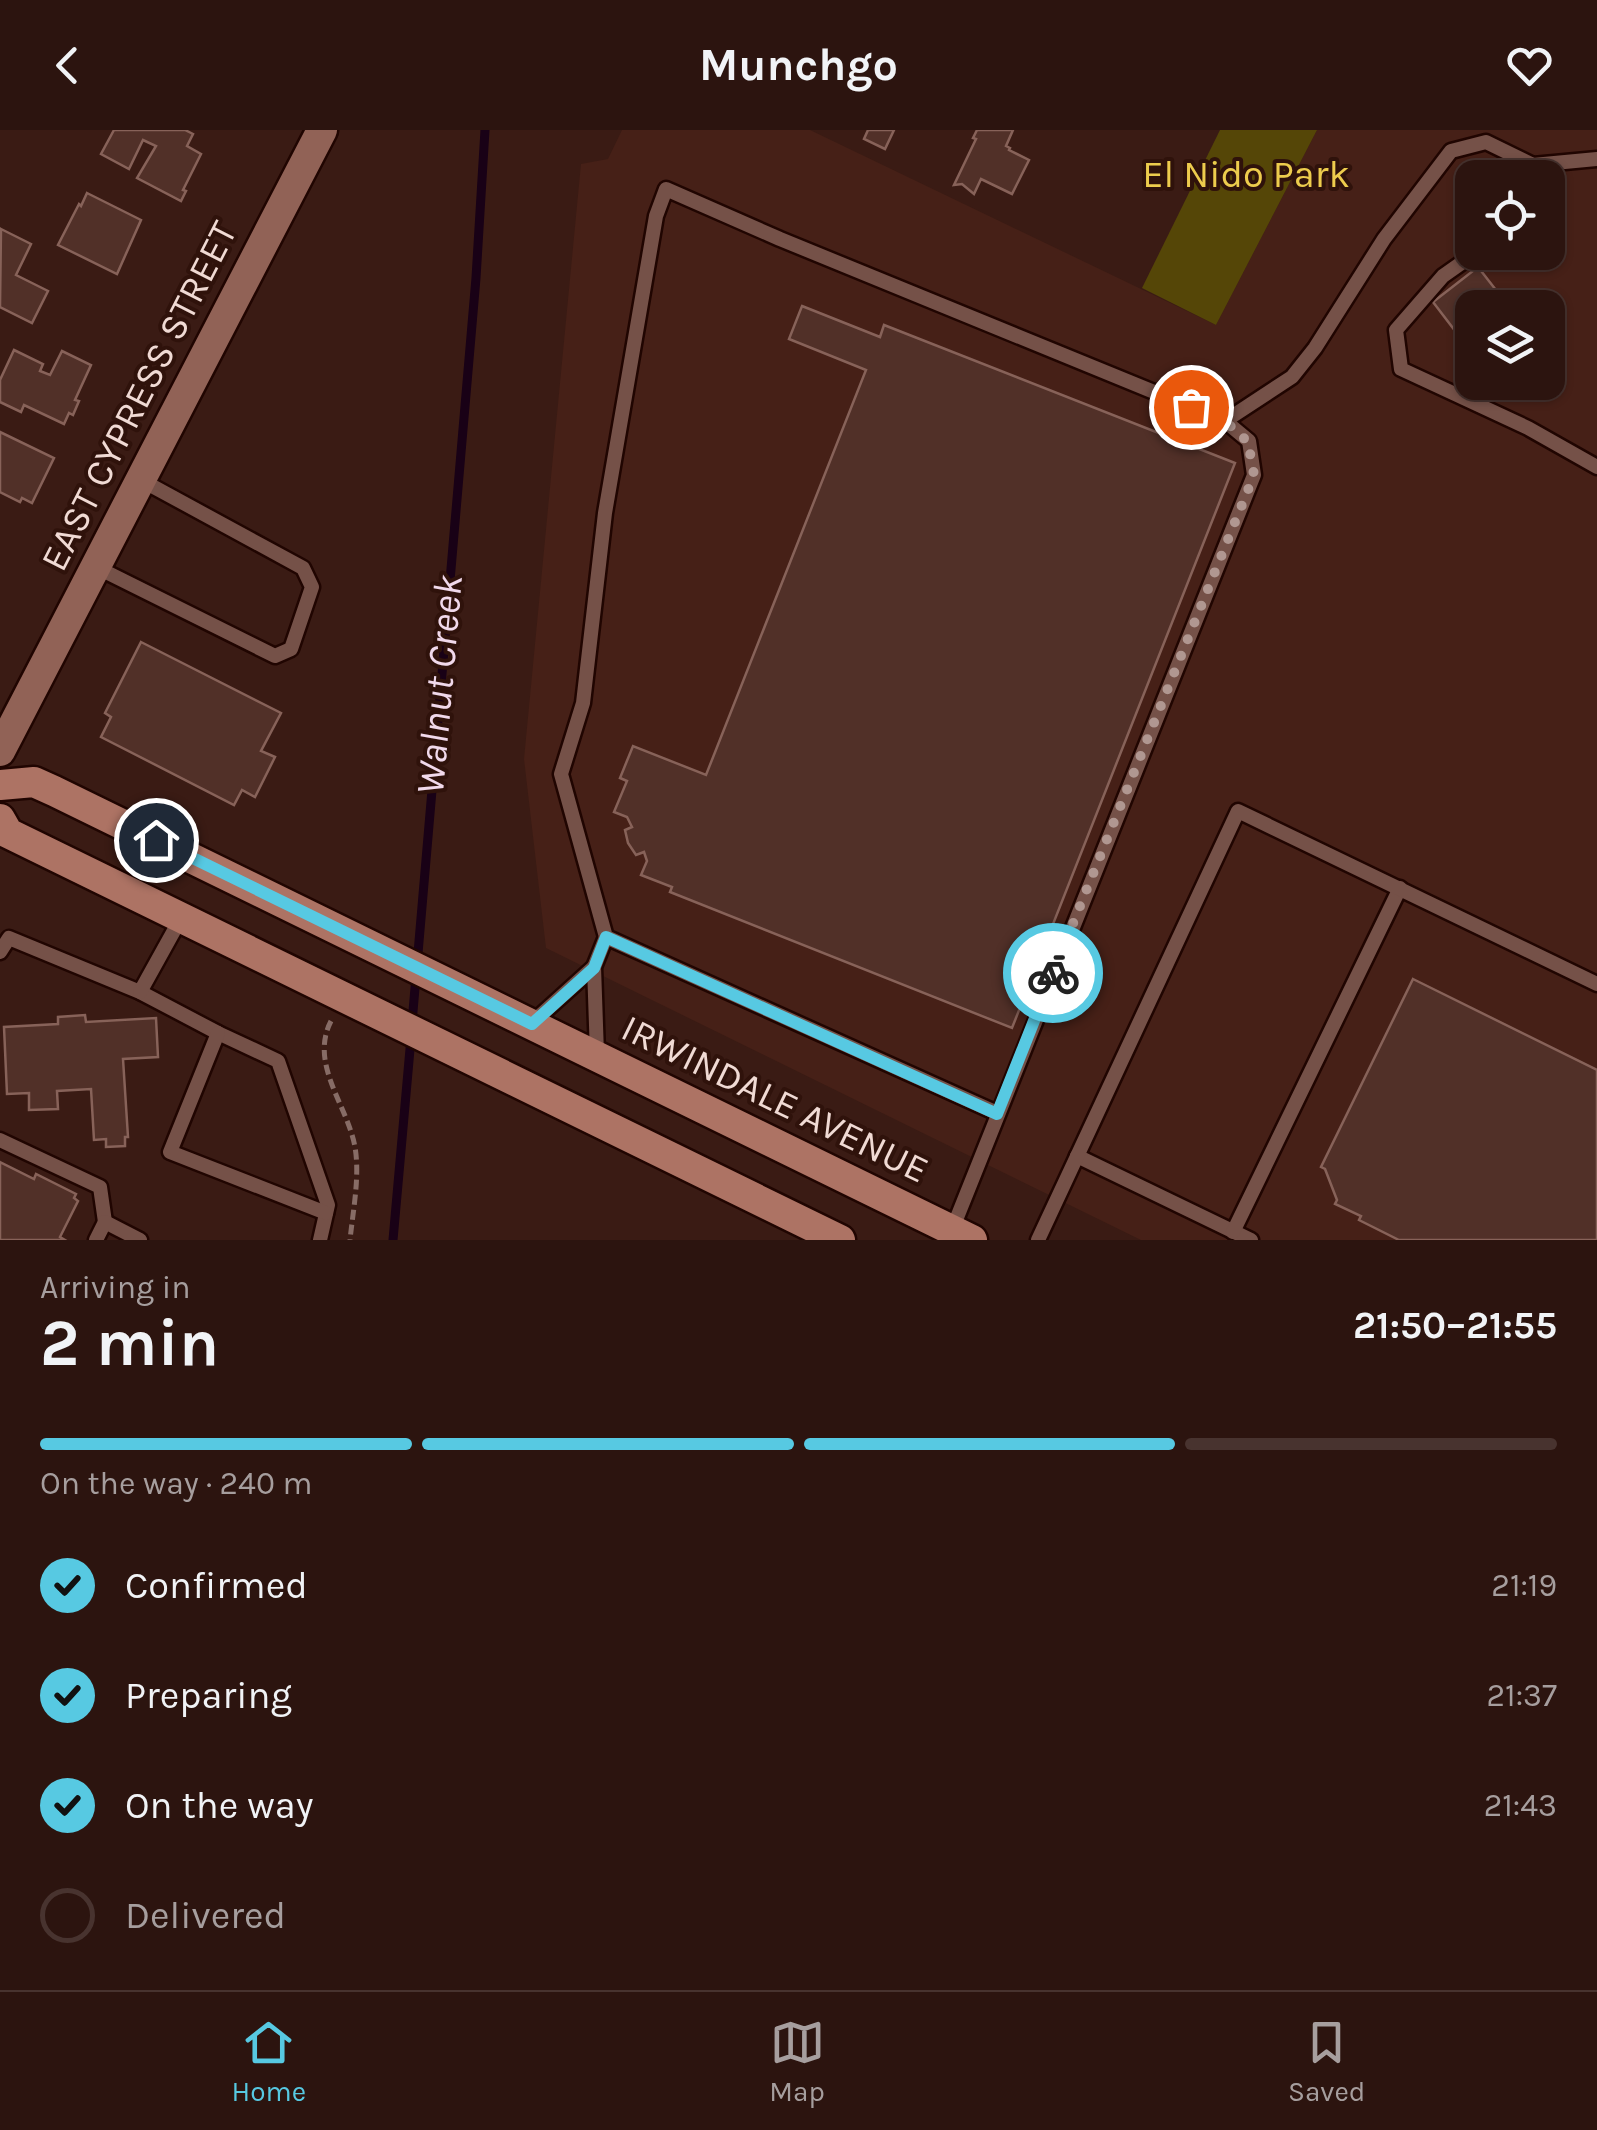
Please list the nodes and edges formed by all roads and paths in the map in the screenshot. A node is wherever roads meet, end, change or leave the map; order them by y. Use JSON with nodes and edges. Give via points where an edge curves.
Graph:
{"nodes":[{"id":1,"x":322,"y":130,"type":"edge"},
{"id":2,"x":1597,"y":159,"type":"edge"},
{"id":3,"x":1513,"y":160,"type":"edge"},
{"id":4,"x":1565,"y":165,"type":"edge"},
{"id":5,"x":1455,"y":267,"type":"edge"},
{"id":6,"x":1225,"y":421,"type":"junction"},
{"id":7,"x":1597,"y":467,"type":"edge"},
{"id":8,"x":141,"y":480,"type":"junction"},
{"id":9,"x":96,"y":567,"type":"junction"},
{"id":10,"x":0,"y":751,"type":"edge"},
{"id":11,"x":0,"y":785,"type":"edge"},
{"id":12,"x":0,"y":818,"type":"edge"},
{"id":13,"x":1400,"y":888,"type":"junction"},
{"id":14,"x":182,"y":918,"type":"junction"},
{"id":15,"x":606,"y":937,"type":"junction"},
{"id":16,"x":0,"y":952,"type":"edge"},
{"id":17,"x":594,"y":968,"type":"junction"},
{"id":18,"x":1597,"y":984,"type":"edge"},
{"id":19,"x":140,"y":992,"type":"junction"},
{"id":20,"x":344,"y":997,"type":"junction"},
{"id":21,"x":532,"y":1024,"type":"junction"},
{"id":22,"x":218,"y":1033,"type":"junction"},
{"id":23,"x":597,"y":1056,"type":"junction"},
{"id":24,"x":997,"y":1114,"type":"junction"},
{"id":25,"x":0,"y":1140,"type":"edge"},
{"id":26,"x":1077,"y":1156,"type":"junction"},
{"id":27,"x":326,"y":1214,"type":"junction"},
{"id":28,"x":105,"y":1222,"type":"junction"},
{"id":29,"x":1233,"y":1232,"type":"junction"},
{"id":30,"x":962,"y":1235,"type":"edge"},
{"id":31,"x":96,"y":1240,"type":"edge"},
{"id":32,"x":140,"y":1240,"type":"edge"},
{"id":33,"x":320,"y":1240,"type":"edge"},
{"id":34,"x":350,"y":1240,"type":"edge"},
{"id":35,"x":840,"y":1240,"type":"edge"},
{"id":36,"x":1038,"y":1240,"type":"edge"},
{"id":37,"x":1251,"y":1240,"type":"edge"}],
"edges":[{"from":1,"to":8,"type":"street","name":"EAST CYPRESS STREET"},
{"from":2,"to":4,"type":"lane"},
{"from":3,"to":6,"type":"lane","via":[[1486,142],[1451,150],[1292,377]]},
{"from":5,"to":7,"type":"lane","via":[[1396,330],[1401,369]]},
{"from":6,"to":15,"type":"lane","via":[[666,189],[605,513],[583,702],[562,774]]},
{"from":6,"to":24,"type":"lane","via":[[1248,442],[1254,475]]},
{"from":8,"to":9,"type":"street","name":"EAST CYPRESS STREET"},
{"from":8,"to":9,"type":"lane","via":[[303,568],[312,587],[291,650],[275,656]]},
{"from":9,"to":10,"type":"street","name":"EAST CYPRESS STREET"},
{"from":11,"to":21,"type":"main road","name":"IRWINDALE AVENUE","via":[[34,782]]},
{"from":12,"to":14,"type":"main road","via":[[8,833]]},
{"from":13,"to":18,"type":"lane"},
{"from":13,"to":26,"type":"lane","via":[[1238,811]]},
{"from":13,"to":29,"type":"lane"},
{"from":14,"to":19,"type":"lane"},
{"from":14,"to":20,"type":"main road"},
{"from":15,"to":17,"type":"lane"},
{"from":15,"to":24,"type":"lane"},
{"from":16,"to":19,"type":"lane","via":[[9,938]]},
{"from":17,"to":21,"type":"lane"},
{"from":17,"to":23,"type":"lane"},
{"from":19,"to":22,"type":"lane"},
{"from":20,"to":34,"type":"path","via":[[322,1046],[355,1146]]},
{"from":20,"to":35,"type":"main road"},
{"from":21,"to":23,"type":"main road","name":"IRWINDALE AVENUE"},
{"from":22,"to":27,"type":"lane","via":[[278,1061]]},
{"from":22,"to":27,"type":"lane","via":[[170,1152]]},
{"from":23,"to":30,"type":"main road","name":"IRWINDALE AVENUE"},
{"from":24,"to":30,"type":"lane"},
{"from":25,"to":28,"type":"lane","via":[[100,1187]]},
{"from":26,"to":29,"type":"lane"},
{"from":26,"to":36,"type":"lane"},
{"from":27,"to":33,"type":"lane"},
{"from":28,"to":31,"type":"lane"},
{"from":28,"to":32,"type":"lane"},
{"from":29,"to":37,"type":"lane"}]}
